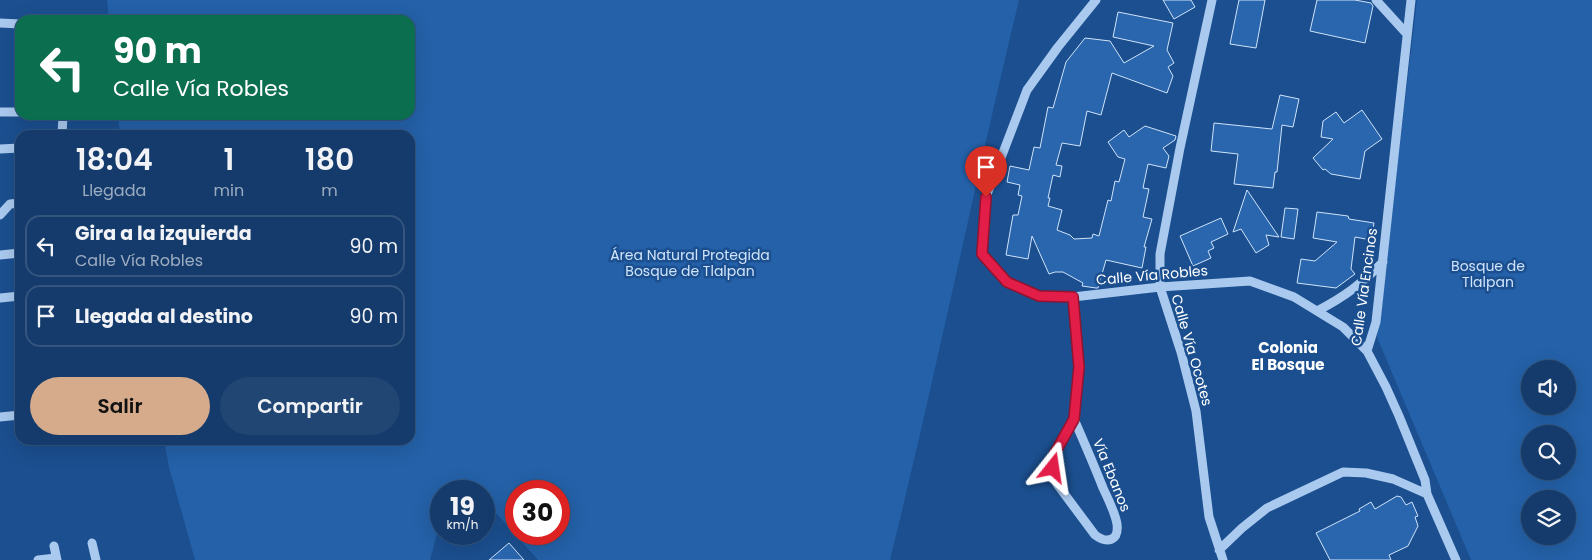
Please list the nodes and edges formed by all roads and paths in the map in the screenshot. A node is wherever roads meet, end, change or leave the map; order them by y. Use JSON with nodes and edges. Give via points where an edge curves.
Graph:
{"nodes":[{"id":1,"x":1096,"y":0,"type":"edge"},
{"id":2,"x":1212,"y":0,"type":"edge"},
{"id":3,"x":1376,"y":0,"type":"edge"},
{"id":4,"x":1411,"y":0,"type":"edge"},
{"id":5,"x":0,"y":23,"type":"edge"},
{"id":6,"x":15,"y":24,"type":"edge"},
{"id":7,"x":1406,"y":33,"type":"junction"},
{"id":8,"x":0,"y":112,"type":"edge"},
{"id":9,"x":15,"y":112,"type":"edge"},
{"id":10,"x":15,"y":148,"type":"edge"},
{"id":11,"x":0,"y":149,"type":"edge"},
{"id":12,"x":15,"y":204,"type":"edge"},
{"id":13,"x":0,"y":215,"type":"edge"},
{"id":14,"x":15,"y":254,"type":"edge"},
{"id":15,"x":0,"y":255,"type":"edge"},
{"id":16,"x":1383,"y":262,"type":"junction"},
{"id":17,"x":1160,"y":287,"type":"junction"},
{"id":18,"x":15,"y":296,"type":"edge"},
{"id":19,"x":1073,"y":297,"type":"junction"},
{"id":20,"x":0,"y":298,"type":"edge"},
{"id":21,"x":1317,"y":311,"type":"junction"},
{"id":22,"x":1368,"y":351,"type":"junction"},
{"id":23,"x":15,"y":416,"type":"edge"},
{"id":24,"x":0,"y":417,"type":"edge"},
{"id":25,"x":1074,"y":419,"type":"junction"},
{"id":26,"x":1427,"y":494,"type":"junction"},
{"id":27,"x":92,"y":543,"type":"dead end"},
{"id":28,"x":54,"y":546,"type":"dead end"},
{"id":29,"x":1219,"y":550,"type":"junction"},
{"id":30,"x":57,"y":559,"type":"edge"},
{"id":31,"x":38,"y":560,"type":"edge"},
{"id":32,"x":96,"y":560,"type":"edge"},
{"id":33,"x":1223,"y":560,"type":"edge"},
{"id":34,"x":1456,"y":560,"type":"edge"}],
"edges":[{"from":1,"to":19,"type":"street","name":"Calle Vía Robles","via":[[1027,90],[986,197],[982,254],[1007,282],[1039,296]]},
{"from":2,"to":17,"type":"street","name":"Calle Vía Ocotes","via":[[1165,225],[1160,254]]},
{"from":3,"to":7,"type":"street"},
{"from":4,"to":7,"type":"street","name":"Calle Vía Encinos"},
{"from":5,"to":6,"type":"street"},
{"from":7,"to":16,"type":"street","name":"Calle Vía Encinos"},
{"from":8,"to":9,"type":"street"},
{"from":10,"to":11,"type":"street"},
{"from":12,"to":13,"type":"street","via":[[10,204]]},
{"from":14,"to":15,"type":"street"},
{"from":16,"to":21,"type":"street","via":[[1342,298]]},
{"from":16,"to":22,"type":"street","name":"Calle Vía Encinos","via":[[1376,322]]},
{"from":17,"to":19,"type":"street","name":"Calle Vía Robles"},
{"from":17,"to":21,"type":"street","name":"Calle Vía Robles","via":[[1250,281],[1294,297]]},
{"from":17,"to":29,"type":"street","name":"Calle Vía Ocotes","via":[[1196,411],[1209,518]]},
{"from":18,"to":20,"type":"street"},
{"from":19,"to":25,"type":"street","name":"Vía Ebanos","via":[[1079,367]]},
{"from":21,"to":22,"type":"street","name":"Calle Vía Robles","via":[[1344,328]]},
{"from":22,"to":26,"type":"street","name":"Calle Vía Encinos","via":[[1400,416],[1425,480]]},
{"from":23,"to":24,"type":"street"},
{"from":25,"to":25,"type":"street","name":"Vía Ebanos","via":[[1055,453],[1053,468],[1057,484],[1095,536],[1108,541],[1118,533],[1114,514]]},
{"from":26,"to":29,"type":"street","via":[[1393,479],[1343,472],[1266,508]]},
{"from":26,"to":34,"type":"street","name":"Calle Vía Encinos"},
{"from":27,"to":32,"type":"street"},
{"from":28,"to":30,"type":"street"},
{"from":29,"to":33,"type":"street","name":"Calle Vía Ocotes"},
{"from":30,"to":31,"type":"street"}]}
